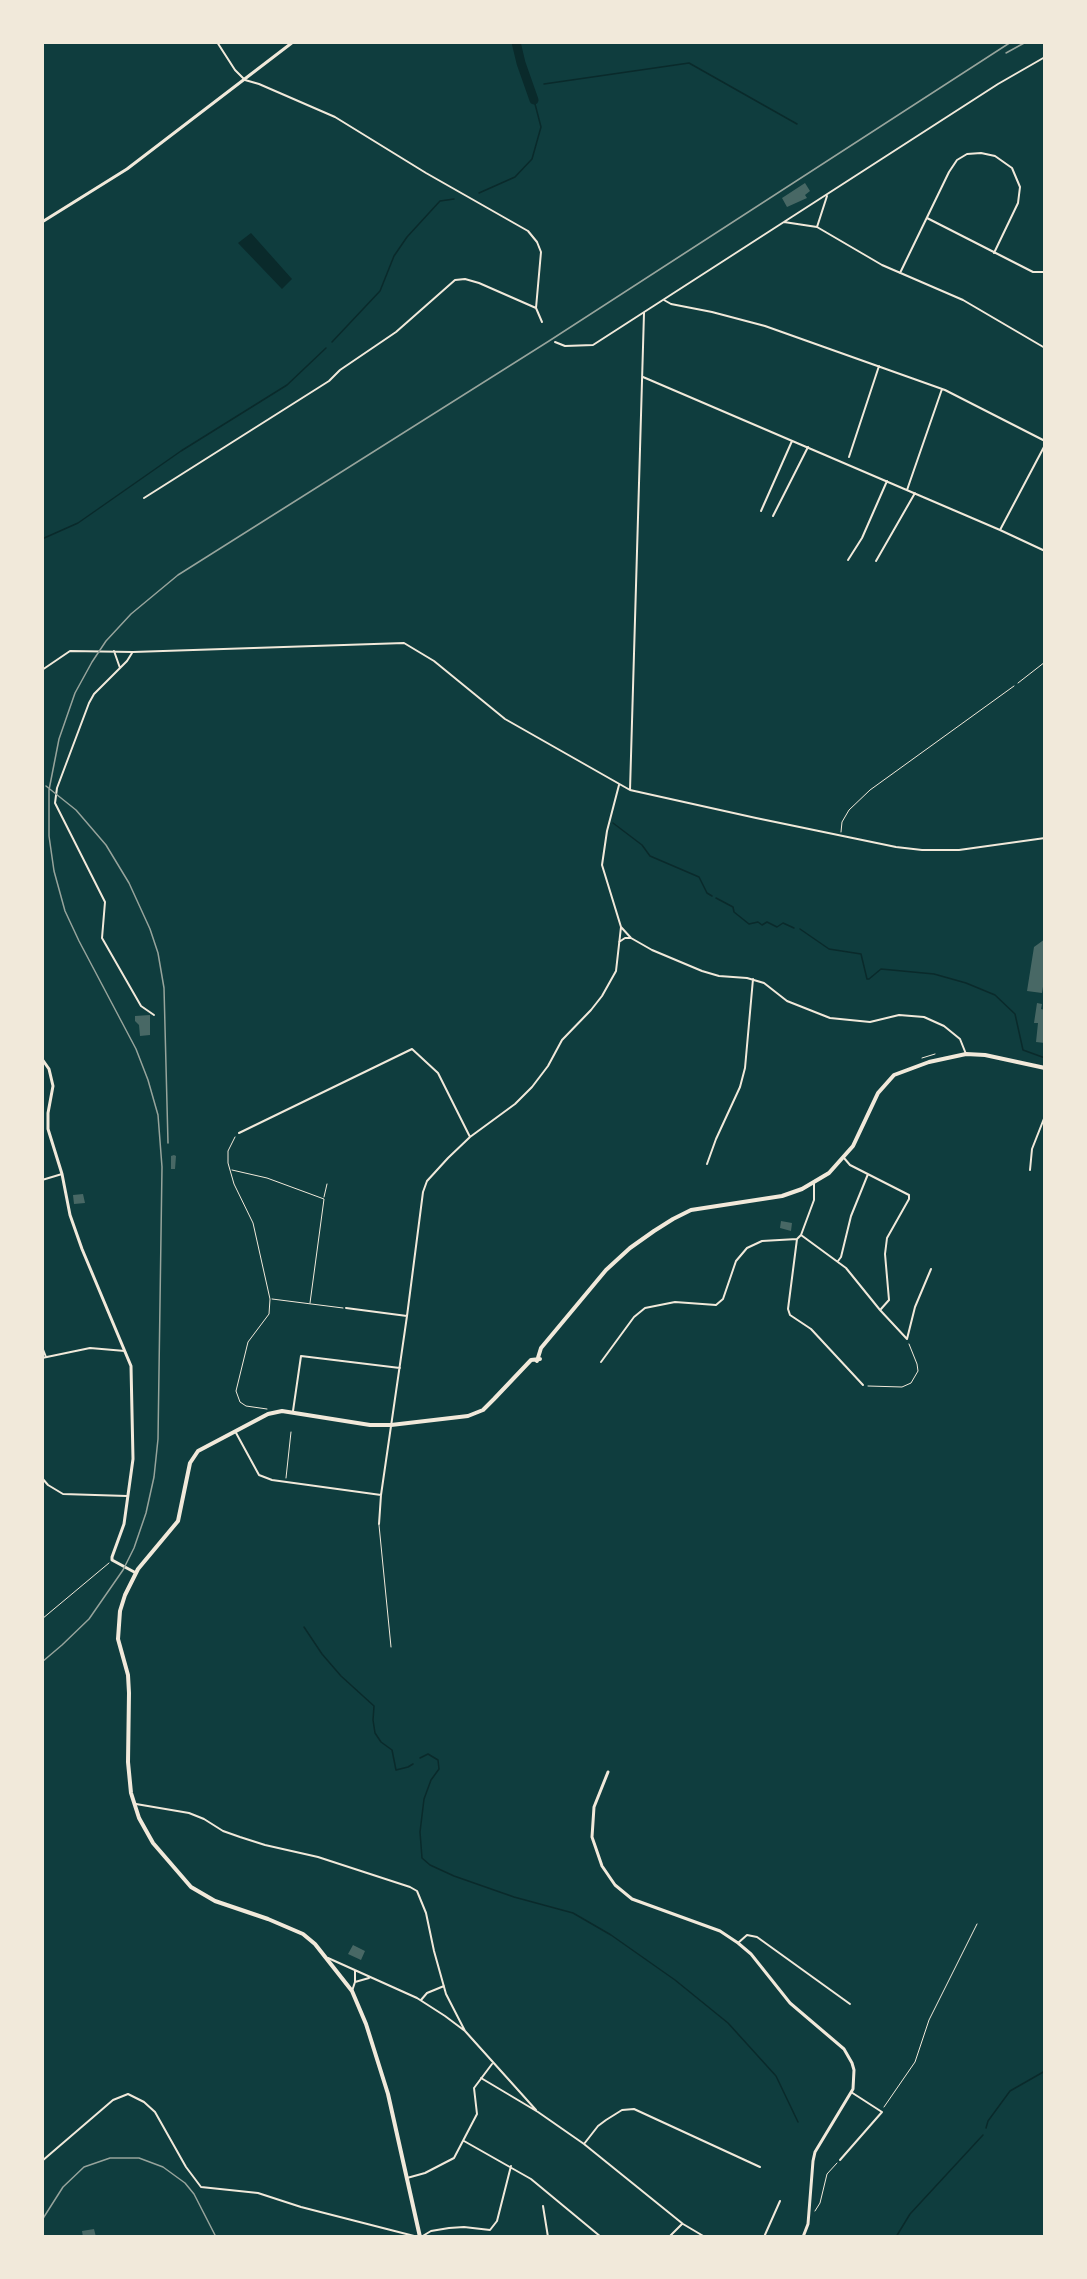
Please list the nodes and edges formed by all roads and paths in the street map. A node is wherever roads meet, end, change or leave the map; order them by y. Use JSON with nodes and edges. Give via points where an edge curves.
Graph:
{"nodes":[{"id":1,"x":217,"y":42,"type":"edge"},
{"id":2,"x":293,"y":42,"type":"edge"},
{"id":3,"x":1045,"y":57,"type":"edge"},
{"id":4,"x":245,"y":80,"type":"junction"},
{"id":5,"x":827,"y":195,"type":"junction"},
{"id":6,"x":927,"y":218,"type":"junction"},
{"id":7,"x":42,"y":222,"type":"edge"},
{"id":8,"x":784,"y":222,"type":"junction"},
{"id":9,"x":818,"y":228,"type":"junction"},
{"id":10,"x":994,"y":253,"type":"junction"},
{"id":11,"x":1045,"y":272,"type":"edge"},
{"id":12,"x":900,"y":273,"type":"junction"},
{"id":13,"x":664,"y":300,"type":"junction"},
{"id":14,"x":536,"y":308,"type":"junction"},
{"id":15,"x":644,"y":313,"type":"junction"},
{"id":16,"x":542,"y":322,"type":"dead end"},
{"id":17,"x":555,"y":342,"type":"dead end"},
{"id":18,"x":1045,"y":348,"type":"edge"},
{"id":19,"x":879,"y":366,"type":"junction"},
{"id":20,"x":643,"y":376,"type":"junction"},
{"id":21,"x":942,"y":389,"type":"junction"},
{"id":22,"x":792,"y":441,"type":"junction"},
{"id":23,"x":1045,"y":443,"type":"edge"},
{"id":24,"x":808,"y":447,"type":"junction"},
{"id":25,"x":849,"y":457,"type":"dead end"},
{"id":26,"x":887,"y":482,"type":"junction"},
{"id":27,"x":907,"y":490,"type":"junction"},
{"id":28,"x":915,"y":493,"type":"junction"},
{"id":29,"x":144,"y":498,"type":"dead end"},
{"id":30,"x":761,"y":511,"type":"dead end"},
{"id":31,"x":773,"y":516,"type":"dead end"},
{"id":32,"x":1000,"y":530,"type":"junction"},
{"id":33,"x":1045,"y":551,"type":"edge"},
{"id":34,"x":848,"y":560,"type":"dead end"},
{"id":35,"x":876,"y":561,"type":"dead end"},
{"id":36,"x":114,"y":651,"type":"junction"},
{"id":37,"x":133,"y":652,"type":"junction"},
{"id":38,"x":1045,"y":662,"type":"edge"},
{"id":39,"x":120,"y":668,"type":"junction"},
{"id":40,"x":42,"y":670,"type":"edge"},
{"id":41,"x":1018,"y":683,"type":"joint"},
{"id":42,"x":618,"y":784,"type":"junction"},
{"id":43,"x":630,"y":790,"type":"junction"},
{"id":44,"x":841,"y":836,"type":"junction"},
{"id":45,"x":1045,"y":838,"type":"edge"},
{"id":46,"x":621,"y":927,"type":"junction"},
{"id":47,"x":632,"y":938,"type":"junction"},
{"id":48,"x":620,"y":942,"type":"junction"},
{"id":49,"x":753,"y":979,"type":"junction"},
{"id":50,"x":154,"y":1015,"type":"dead end"},
{"id":51,"x":966,"y":1053,"type":"junction"},
{"id":52,"x":935,"y":1054,"type":"dead end"},
{"id":53,"x":922,"y":1058,"type":"dead end"},
{"id":54,"x":42,"y":1059,"type":"edge"},
{"id":55,"x":1045,"y":1068,"type":"edge"},
{"id":56,"x":1045,"y":1116,"type":"edge"},
{"id":57,"x":239,"y":1133,"type":"joint"},
{"id":58,"x":470,"y":1137,"type":"junction"},
{"id":59,"x":844,"y":1158,"type":"junction"},
{"id":60,"x":707,"y":1164,"type":"dead end"},
{"id":61,"x":230,"y":1170,"type":"junction"},
{"id":62,"x":1030,"y":1170,"type":"dead end"},
{"id":63,"x":62,"y":1174,"type":"junction"},
{"id":64,"x":868,"y":1174,"type":"junction"},
{"id":65,"x":42,"y":1180,"type":"edge"},
{"id":66,"x":814,"y":1183,"type":"junction"},
{"id":67,"x":327,"y":1184,"type":"dead end"},
{"id":68,"x":324,"y":1199,"type":"junction"},
{"id":69,"x":801,"y":1235,"type":"junction"},
{"id":70,"x":797,"y":1239,"type":"junction"},
{"id":71,"x":838,"y":1261,"type":"junction"},
{"id":72,"x":931,"y":1269,"type":"dead end"},
{"id":73,"x":270,"y":1299,"type":"junction"},
{"id":74,"x":310,"y":1303,"type":"junction"},
{"id":75,"x":346,"y":1308,"type":"joint"},
{"id":76,"x":880,"y":1310,"type":"junction"},
{"id":77,"x":407,"y":1316,"type":"junction"},
{"id":78,"x":907,"y":1339,"type":"junction"},
{"id":79,"x":42,"y":1347,"type":"edge"},
{"id":80,"x":125,"y":1351,"type":"junction"},
{"id":81,"x":44,"y":1358,"type":"edge"},
{"id":82,"x":601,"y":1362,"type":"dead end"},
{"id":83,"x":400,"y":1368,"type":"junction"},
{"id":84,"x":863,"y":1385,"type":"joint"},
{"id":85,"x":293,"y":1412,"type":"junction"},
{"id":86,"x":268,"y":1414,"type":"junction"},
{"id":87,"x":391,"y":1425,"type":"junction"},
{"id":88,"x":291,"y":1432,"type":"dead end"},
{"id":89,"x":233,"y":1433,"type":"junction"},
{"id":90,"x":42,"y":1478,"type":"edge"},
{"id":91,"x":286,"y":1480,"type":"junction"},
{"id":92,"x":381,"y":1495,"type":"junction"},
{"id":93,"x":128,"y":1497,"type":"junction"},
{"id":94,"x":379,"y":1524,"type":"joint"},
{"id":95,"x":112,"y":1560,"type":"junction"},
{"id":96,"x":135,"y":1575,"type":"junction"},
{"id":97,"x":42,"y":1619,"type":"edge"},
{"id":98,"x":391,"y":1647,"type":"dead end"},
{"id":99,"x":608,"y":1772,"type":"dead end"},
{"id":100,"x":134,"y":1804,"type":"junction"},
{"id":101,"x":978,"y":1924,"type":"dead end"},
{"id":102,"x":738,"y":1943,"type":"junction"},
{"id":103,"x":326,"y":1957,"type":"junction"},
{"id":104,"x":355,"y":1970,"type":"junction"},
{"id":105,"x":372,"y":1978,"type":"junction"},
{"id":106,"x":355,"y":1982,"type":"junction"},
{"id":107,"x":444,"y":1986,"type":"junction"},
{"id":108,"x":352,"y":1991,"type":"junction"},
{"id":109,"x":421,"y":2000,"type":"junction"},
{"id":110,"x":850,"y":2004,"type":"dead end"},
{"id":111,"x":465,"y":2031,"type":"junction"},
{"id":112,"x":492,"y":2064,"type":"junction"},
{"id":113,"x":481,"y":2078,"type":"junction"},
{"id":114,"x":851,"y":2092,"type":"junction"},
{"id":115,"x":538,"y":2112,"type":"junction"},
{"id":116,"x":882,"y":2112,"type":"junction"},
{"id":117,"x":465,"y":2141,"type":"junction"},
{"id":118,"x":584,"y":2144,"type":"junction"},
{"id":119,"x":840,"y":2160,"type":"joint"},
{"id":120,"x":42,"y":2161,"type":"edge"},
{"id":121,"x":511,"y":2166,"type":"junction"},
{"id":122,"x":760,"y":2167,"type":"dead end"},
{"id":123,"x":407,"y":2178,"type":"junction"},
{"id":124,"x":780,"y":2201,"type":"dead end"},
{"id":125,"x":543,"y":2206,"type":"dead end"},
{"id":126,"x":815,"y":2211,"type":"dead end"},
{"id":127,"x":683,"y":2224,"type":"junction"},
{"id":128,"x":420,"y":2237,"type":"edge"},
{"id":129,"x":548,"y":2237,"type":"edge"},
{"id":130,"x":602,"y":2237,"type":"edge"},
{"id":131,"x":669,"y":2237,"type":"edge"},
{"id":132,"x":705,"y":2237,"type":"edge"},
{"id":133,"x":764,"y":2237,"type":"edge"},
{"id":134,"x":803,"y":2237,"type":"edge"}],
"edges":[{"from":1,"to":4,"type":"street"},
{"from":2,"to":4,"type":"street"},
{"from":3,"to":5,"type":"street"},
{"from":4,"to":7,"type":"street","via":[[127,169]]},
{"from":4,"to":14,"type":"street","via":[[335,117],[528,231],[541,252]]},
{"from":5,"to":8,"type":"street"},
{"from":5,"to":9,"type":"street"},
{"from":6,"to":10,"type":"street"},
{"from":6,"to":10,"type":"street","via":[[957,160],[967,154],[995,156],[1012,168],[1020,187],[1018,203]]},
{"from":6,"to":12,"type":"street"},
{"from":8,"to":9,"type":"street"},
{"from":8,"to":13,"type":"street"},
{"from":9,"to":12,"type":"street"},
{"from":10,"to":11,"type":"street","via":[[1033,272]]},
{"from":12,"to":18,"type":"street","via":[[963,300]]},
{"from":13,"to":15,"type":"street"},
{"from":13,"to":19,"type":"street","via":[[765,326]]},
{"from":14,"to":16,"type":"street"},
{"from":14,"to":29,"type":"street","via":[[479,283],[455,279],[396,332],[329,381]]},
{"from":15,"to":17,"type":"street","via":[[593,345],[565,346]]},
{"from":15,"to":20,"type":"street"},
{"from":19,"to":21,"type":"street"},
{"from":19,"to":25,"type":"street"},
{"from":20,"to":22,"type":"street"},
{"from":20,"to":43,"type":"street"},
{"from":21,"to":23,"type":"street"},
{"from":21,"to":27,"type":"street"},
{"from":22,"to":24,"type":"street"},
{"from":22,"to":30,"type":"street"},
{"from":23,"to":32,"type":"street"},
{"from":24,"to":26,"type":"street"},
{"from":24,"to":31,"type":"street"},
{"from":26,"to":27,"type":"street"},
{"from":26,"to":34,"type":"street"},
{"from":27,"to":28,"type":"street"},
{"from":28,"to":32,"type":"street"},
{"from":28,"to":35,"type":"street"},
{"from":32,"to":33,"type":"street"},
{"from":36,"to":37,"type":"street"},
{"from":36,"to":39,"type":"street"},
{"from":36,"to":40,"type":"street","via":[[70,651]]},
{"from":37,"to":39,"type":"street"},
{"from":37,"to":42,"type":"street","via":[[404,643],[434,661],[505,718]]},
{"from":38,"to":41,"type":"lane"},
{"from":39,"to":50,"type":"street","via":[[89,703],[55,803],[105,902],[102,938],[141,1006]]},
{"from":41,"to":44,"type":"path","via":[[870,790],[849,810],[842,822]]},
{"from":42,"to":43,"type":"street"},
{"from":42,"to":46,"type":"street","via":[[602,865]]},
{"from":43,"to":44,"type":"street"},
{"from":44,"to":45,"type":"street","via":[[942,851]]},
{"from":46,"to":47,"type":"street"},
{"from":46,"to":48,"type":"street"},
{"from":47,"to":48,"type":"street"},
{"from":47,"to":49,"type":"street","via":[[702,971]]},
{"from":48,"to":58,"type":"street","via":[[611,982],[562,1040],[532,1087]]},
{"from":49,"to":51,"type":"street","via":[[787,1001],[830,1018],[870,1022],[899,1015],[924,1017],[945,1026],[960,1039]]},
{"from":49,"to":60,"type":"street","via":[[745,1068]]},
{"from":51,"to":55,"type":"main road"},
{"from":51,"to":59,"type":"main road","via":[[894,1075],[878,1093]]},
{"from":52,"to":53,"type":"path"},
{"from":54,"to":63,"type":"street","via":[[49,1069],[52,1086],[48,1129]]},
{"from":56,"to":62,"type":"street","via":[[1032,1149]]},
{"from":57,"to":58,"type":"street","via":[[412,1049],[438,1073]]},
{"from":57,"to":61,"type":"path","via":[[228,1151]]},
{"from":58,"to":77,"type":"street","via":[[434,1172],[423,1192]]},
{"from":59,"to":64,"type":"street"},
{"from":59,"to":66,"type":"main road"},
{"from":61,"to":68,"type":"path","via":[[267,1178]]},
{"from":61,"to":73,"type":"path","via":[[253,1223]]},
{"from":63,"to":65,"type":"street"},
{"from":63,"to":80,"type":"street","via":[[82,1249]]},
{"from":64,"to":71,"type":"street"},
{"from":64,"to":76,"type":"street","via":[[909,1195],[887,1238],[888,1300]]},
{"from":66,"to":69,"type":"street","via":[[814,1200]]},
{"from":66,"to":87,"type":"main road","via":[[782,1196],[706,1207],[673,1219],[616,1260],[543,1345],[538,1360],[524,1367],[476,1413]]},
{"from":67,"to":68,"type":"path"},
{"from":68,"to":74,"type":"path"},
{"from":69,"to":70,"type":"street"},
{"from":69,"to":71,"type":"street"},
{"from":70,"to":82,"type":"street","via":[[762,1241],[747,1248],[736,1261],[723,1299],[716,1305],[675,1302],[645,1308]]},
{"from":70,"to":84,"type":"street","via":[[787,1303],[790,1315],[811,1329]]},
{"from":71,"to":76,"type":"street"},
{"from":72,"to":78,"type":"street"},
{"from":73,"to":74,"type":"path"},
{"from":73,"to":86,"type":"path","via":[[269,1314],[248,1342],[236,1391],[240,1402],[267,1409]]},
{"from":74,"to":75,"type":"path"},
{"from":75,"to":77,"type":"street"},
{"from":76,"to":78,"type":"street"},
{"from":77,"to":83,"type":"street"},
{"from":78,"to":84,"type":"path","via":[[918,1371],[911,1383],[902,1387]]},
{"from":79,"to":81,"type":"street"},
{"from":80,"to":81,"type":"street","via":[[90,1348]]},
{"from":80,"to":93,"type":"street","via":[[131,1366],[132,1393],[133,1459]]},
{"from":83,"to":85,"type":"street","via":[[301,1356]]},
{"from":83,"to":87,"type":"street"},
{"from":85,"to":86,"type":"main road"},
{"from":85,"to":87,"type":"main road"},
{"from":86,"to":89,"type":"main road"},
{"from":87,"to":92,"type":"street"},
{"from":88,"to":91,"type":"path"},
{"from":89,"to":91,"type":"street","via":[[259,1475]]},
{"from":89,"to":96,"type":"main road","via":[[198,1451],[190,1463],[178,1521]]},
{"from":90,"to":93,"type":"street","via":[[63,1494]]},
{"from":91,"to":92,"type":"street"},
{"from":92,"to":94,"type":"street"},
{"from":93,"to":95,"type":"street"},
{"from":94,"to":98,"type":"lane"},
{"from":95,"to":96,"type":"street"},
{"from":95,"to":97,"type":"path"},
{"from":96,"to":100,"type":"main road","via":[[120,1611],[118,1639],[128,1675],[128,1762]]},
{"from":99,"to":102,"type":"street","via":[[592,1817],[594,1847],[615,1885],[632,1899],[720,1931]]},
{"from":100,"to":103,"type":"main road","via":[[146,1833],[191,1887],[215,1901],[299,1932]]},
{"from":100,"to":107,"type":"street","via":[[178,1811],[204,1819],[223,1831],[318,1857],[417,1891]]},
{"from":101,"to":116,"type":"path","via":[[929,2020],[915,2062]]},
{"from":102,"to":110,"type":"street","via":[[747,1935],[757,1937]]},
{"from":102,"to":114,"type":"street","via":[[790,2003],[843,2049],[854,2070]]},
{"from":103,"to":104,"type":"street"},
{"from":103,"to":108,"type":"main road"},
{"from":104,"to":105,"type":"street"},
{"from":104,"to":106,"type":"street"},
{"from":105,"to":106,"type":"street"},
{"from":105,"to":109,"type":"street"},
{"from":106,"to":108,"type":"street"},
{"from":107,"to":109,"type":"street"},
{"from":107,"to":111,"type":"street"},
{"from":108,"to":123,"type":"main road","via":[[380,2067]]},
{"from":109,"to":111,"type":"street"},
{"from":111,"to":112,"type":"street"},
{"from":112,"to":113,"type":"street"},
{"from":112,"to":115,"type":"street"},
{"from":113,"to":115,"type":"street"},
{"from":113,"to":117,"type":"street","via":[[474,2088],[477,2114]]},
{"from":114,"to":116,"type":"street"},
{"from":114,"to":134,"type":"street","via":[[815,2152],[809,2218]]},
{"from":115,"to":118,"type":"street"},
{"from":116,"to":119,"type":"street"},
{"from":117,"to":121,"type":"street"},
{"from":117,"to":123,"type":"street","via":[[445,2165]]},
{"from":118,"to":122,"type":"street","via":[[606,2120],[622,2110],[634,2109]]},
{"from":118,"to":127,"type":"street"},
{"from":119,"to":126,"type":"path","via":[[827,2174]]},
{"from":120,"to":128,"type":"street","via":[[113,2100],[128,2094],[155,2112],[201,2187],[258,2193]]},
{"from":121,"to":128,"type":"street","via":[[497,2221],[490,2230],[457,2227]]},
{"from":121,"to":130,"type":"street"},
{"from":123,"to":128,"type":"main road"},
{"from":124,"to":133,"type":"street"},
{"from":125,"to":129,"type":"street"},
{"from":127,"to":131,"type":"street"},
{"from":127,"to":132,"type":"street"}]}
